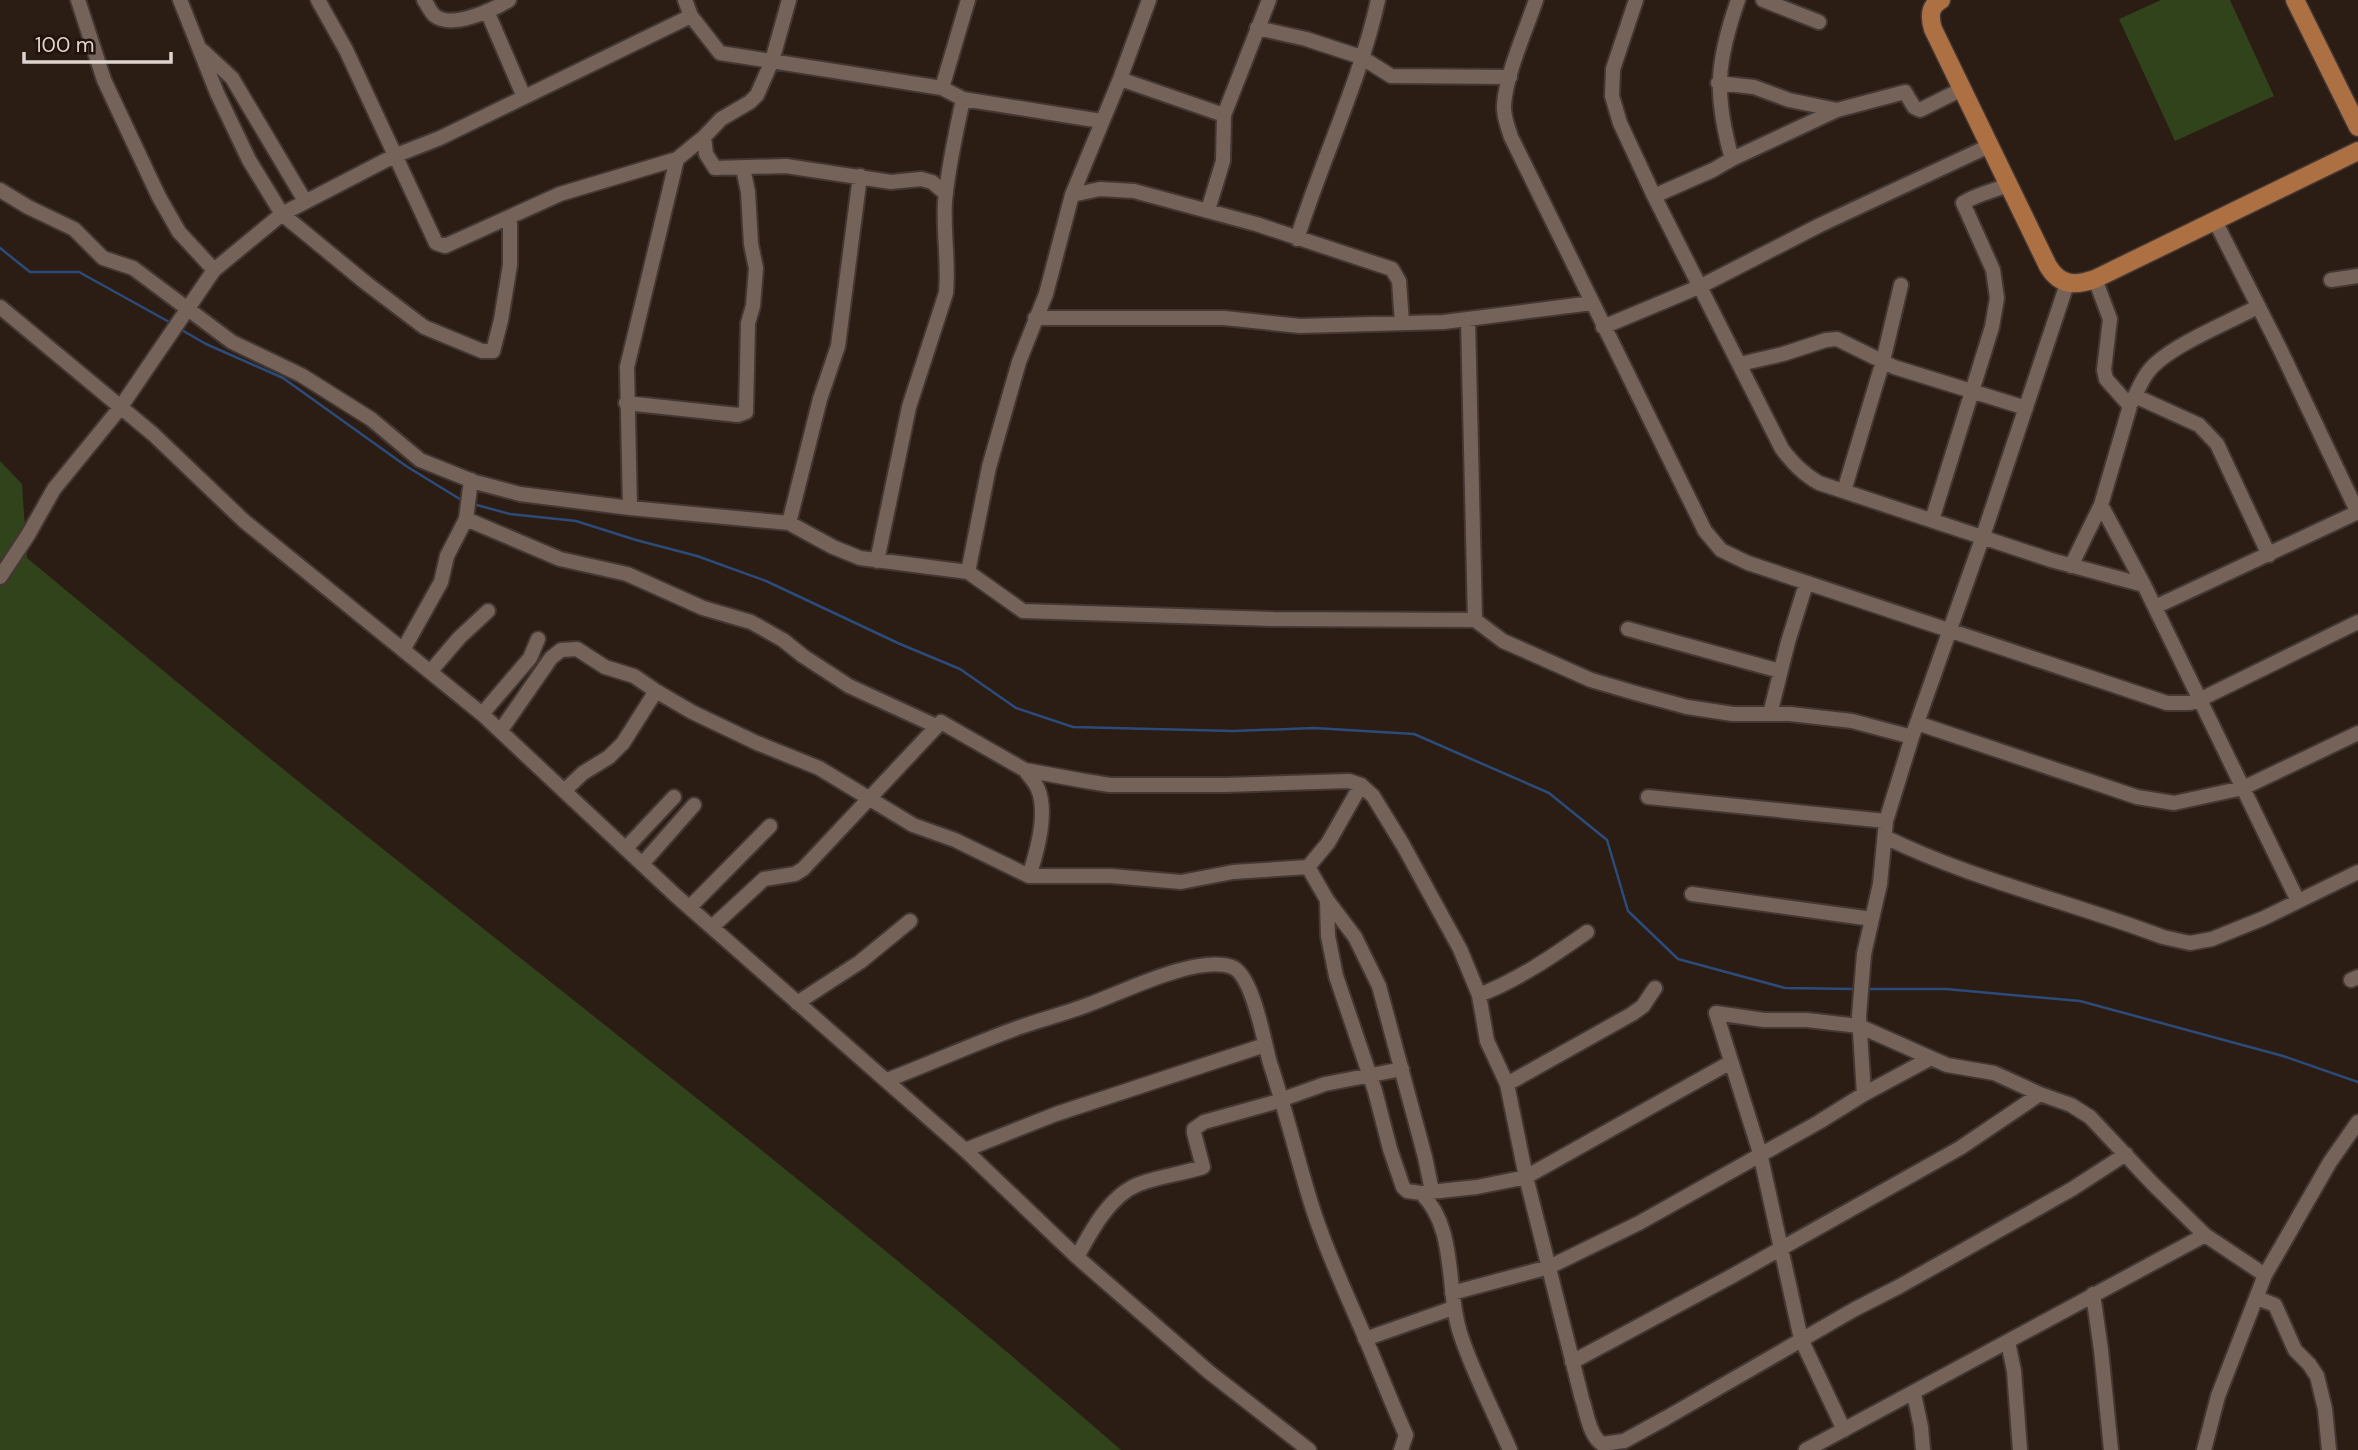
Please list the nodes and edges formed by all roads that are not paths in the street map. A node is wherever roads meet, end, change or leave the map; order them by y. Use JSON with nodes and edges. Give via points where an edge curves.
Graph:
{"nodes":[{"id":1,"x":78,"y":0,"type":"edge"},
{"id":2,"x":180,"y":0,"type":"edge"},
{"id":3,"x":318,"y":0,"type":"edge"},
{"id":4,"x":424,"y":0,"type":"edge"},
{"id":5,"x":509,"y":0,"type":"edge"},
{"id":6,"x":685,"y":0,"type":"edge"},
{"id":7,"x":789,"y":0,"type":"edge"},
{"id":8,"x":968,"y":0,"type":"edge"},
{"id":9,"x":1149,"y":0,"type":"edge"},
{"id":10,"x":1269,"y":0,"type":"edge"},
{"id":11,"x":1378,"y":0,"type":"edge"},
{"id":12,"x":1536,"y":0,"type":"edge"},
{"id":13,"x":1636,"y":0,"type":"edge"},
{"id":14,"x":1738,"y":0,"type":"edge"},
{"id":15,"x":1763,"y":0,"type":"edge"},
{"id":16,"x":2295,"y":0,"type":"edge"},
{"id":17,"x":1933,"y":1,"type":"edge"},
{"id":18,"x":487,"y":11,"type":"junction"},
{"id":19,"x":691,"y":16,"type":"junction"},
{"id":20,"x":1819,"y":22,"type":"dead end"},
{"id":21,"x":1256,"y":28,"type":"junction"},
{"id":22,"x":200,"y":47,"type":"junction"},
{"id":23,"x":1361,"y":57,"type":"junction"},
{"id":24,"x":772,"y":61,"type":"junction"},
{"id":25,"x":1510,"y":77,"type":"junction"},
{"id":26,"x":1119,"y":79,"type":"junction"},
{"id":27,"x":1718,"y":83,"type":"junction"},
{"id":28,"x":942,"y":88,"type":"junction"},
{"id":29,"x":1962,"y":89,"type":"junction"},
{"id":30,"x":524,"y":97,"type":"junction"},
{"id":31,"x":963,"y":99,"type":"junction"},
{"id":32,"x":1837,"y":110,"type":"junction"},
{"id":33,"x":1224,"y":115,"type":"junction"},
{"id":34,"x":1101,"y":121,"type":"junction"},
{"id":35,"x":2358,"y":127,"type":"edge"},
{"id":36,"x":704,"y":137,"type":"junction"},
{"id":37,"x":1990,"y":146,"type":"junction"},
{"id":38,"x":2358,"y":151,"type":"edge"},
{"id":39,"x":394,"y":156,"type":"junction"},
{"id":40,"x":677,"y":159,"type":"junction"},
{"id":41,"x":1732,"y":159,"type":"junction"},
{"id":42,"x":743,"y":168,"type":"junction"},
{"id":43,"x":860,"y":176,"type":"junction"},
{"id":44,"x":2008,"y":185,"type":"junction"},
{"id":45,"x":0,"y":190,"type":"edge"},
{"id":46,"x":946,"y":194,"type":"junction"},
{"id":47,"x":1072,"y":195,"type":"junction"},
{"id":48,"x":1654,"y":196,"type":"junction"},
{"id":49,"x":305,"y":201,"type":"junction"},
{"id":50,"x":1209,"y":210,"type":"junction"},
{"id":51,"x":282,"y":214,"type":"junction"},
{"id":52,"x":510,"y":218,"type":"junction"},
{"id":53,"x":2215,"y":221,"type":"junction"},
{"id":54,"x":1297,"y":239,"type":"junction"},
{"id":55,"x":215,"y":270,"type":"junction"},
{"id":56,"x":2358,"y":276,"type":"edge"},
{"id":57,"x":2095,"y":279,"type":"junction"},
{"id":58,"x":2331,"y":280,"type":"dead end"},
{"id":59,"x":2067,"y":284,"type":"junction"},
{"id":60,"x":1901,"y":285,"type":"dead end"},
{"id":61,"x":1701,"y":286,"type":"junction"},
{"id":62,"x":1592,"y":303,"type":"junction"},
{"id":63,"x":0,"y":307,"type":"edge"},
{"id":64,"x":2258,"y":307,"type":"junction"},
{"id":65,"x":188,"y":310,"type":"junction"},
{"id":66,"x":1035,"y":318,"type":"junction"},
{"id":67,"x":1468,"y":319,"type":"junction"},
{"id":68,"x":1402,"y":323,"type":"junction"},
{"id":69,"x":1603,"y":327,"type":"junction"},
{"id":70,"x":1883,"y":361,"type":"junction"},
{"id":71,"x":1740,"y":364,"type":"junction"},
{"id":72,"x":1972,"y":391,"type":"junction"},
{"id":73,"x":2133,"y":401,"type":"junction"},
{"id":74,"x":626,"y":403,"type":"junction"},
{"id":75,"x":120,"y":408,"type":"junction"},
{"id":76,"x":2026,"y":408,"type":"junction"},
{"id":77,"x":471,"y":481,"type":"junction"},
{"id":78,"x":1844,"y":491,"type":"junction"},
{"id":79,"x":2101,"y":506,"type":"junction"},
{"id":80,"x":468,"y":507,"type":"junction"},
{"id":81,"x":630,"y":508,"type":"junction"},
{"id":82,"x":2358,"y":513,"type":"edge"},
{"id":83,"x":1932,"y":520,"type":"junction"},
{"id":84,"x":789,"y":523,"type":"junction"},
{"id":85,"x":1983,"y":539,"type":"junction"},
{"id":86,"x":2269,"y":555,"type":"junction"},
{"id":87,"x":877,"y":561,"type":"junction"},
{"id":88,"x":2071,"y":566,"type":"junction"},
{"id":89,"x":968,"y":572,"type":"junction"},
{"id":90,"x":0,"y":577,"type":"edge"},
{"id":91,"x":1806,"y":584,"type":"junction"},
{"id":92,"x":2144,"y":585,"type":"junction"},
{"id":93,"x":2155,"y":607,"type":"junction"},
{"id":94,"x":488,"y":611,"type":"dead end"},
{"id":95,"x":1475,"y":620,"type":"junction"},
{"id":96,"x":2358,"y":622,"type":"edge"},
{"id":97,"x":1628,"y":629,"type":"dead end"},
{"id":98,"x":1950,"y":629,"type":"junction"},
{"id":99,"x":538,"y":639,"type":"dead end"},
{"id":100,"x":403,"y":650,"type":"junction"},
{"id":101,"x":1780,"y":671,"type":"junction"},
{"id":102,"x":430,"y":672,"type":"junction"},
{"id":103,"x":656,"y":691,"type":"junction"},
{"id":104,"x":2199,"y":700,"type":"junction"},
{"id":105,"x":482,"y":714,"type":"junction"},
{"id":106,"x":1770,"y":714,"type":"junction"},
{"id":107,"x":936,"y":726,"type":"junction"},
{"id":108,"x":501,"y":730,"type":"junction"},
{"id":109,"x":1914,"y":730,"type":"junction"},
{"id":110,"x":2358,"y":733,"type":"edge"},
{"id":111,"x":1025,"y":771,"type":"junction"},
{"id":112,"x":1361,"y":785,"type":"junction"},
{"id":113,"x":2244,"y":788,"type":"junction"},
{"id":114,"x":564,"y":791,"type":"junction"},
{"id":115,"x":674,"y":797,"type":"dead end"},
{"id":116,"x":869,"y":797,"type":"junction"},
{"id":117,"x":1648,"y":797,"type":"dead end"},
{"id":118,"x":694,"y":805,"type":"dead end"},
{"id":119,"x":1886,"y":821,"type":"junction"},
{"id":120,"x":770,"y":826,"type":"dead end"},
{"id":121,"x":1885,"y":837,"type":"junction"},
{"id":122,"x":625,"y":848,"type":"junction"},
{"id":123,"x":643,"y":863,"type":"junction"},
{"id":124,"x":1308,"y":867,"type":"junction"},
{"id":125,"x":2358,"y":872,"type":"edge"},
{"id":126,"x":1029,"y":876,"type":"junction"},
{"id":127,"x":1692,"y":894,"type":"dead end"},
{"id":128,"x":1327,"y":901,"type":"junction"},
{"id":129,"x":2298,"y":901,"type":"junction"},
{"id":130,"x":690,"y":907,"type":"junction"},
{"id":131,"x":1872,"y":919,"type":"junction"},
{"id":132,"x":910,"y":921,"type":"dead end"},
{"id":133,"x":712,"y":927,"type":"junction"},
{"id":134,"x":1587,"y":932,"type":"dead end"},
{"id":135,"x":1655,"y":988,"type":"dead end"},
{"id":136,"x":1479,"y":995,"type":"junction"},
{"id":137,"x":797,"y":1003,"type":"junction"},
{"id":138,"x":1859,"y":1026,"type":"junction"},
{"id":139,"x":1265,"y":1045,"type":"junction"},
{"id":140,"x":1931,"y":1058,"type":"junction"},
{"id":141,"x":1731,"y":1062,"type":"junction"},
{"id":142,"x":1402,"y":1069,"type":"junction"},
{"id":143,"x":1369,"y":1074,"type":"junction"},
{"id":144,"x":887,"y":1080,"type":"junction"},
{"id":145,"x":1507,"y":1084,"type":"junction"},
{"id":146,"x":1864,"y":1094,"type":"junction"},
{"id":147,"x":2040,"y":1094,"type":"junction"},
{"id":148,"x":1282,"y":1098,"type":"junction"},
{"id":149,"x":2358,"y":1122,"type":"edge"},
{"id":150,"x":965,"y":1150,"type":"junction"},
{"id":151,"x":1760,"y":1153,"type":"junction"},
{"id":152,"x":2126,"y":1154,"type":"junction"},
{"id":153,"x":1526,"y":1177,"type":"junction"},
{"id":154,"x":1427,"y":1192,"type":"junction"},
{"id":155,"x":2205,"y":1235,"type":"junction"},
{"id":156,"x":1781,"y":1248,"type":"junction"},
{"id":157,"x":1077,"y":1257,"type":"junction"},
{"id":158,"x":1549,"y":1267,"type":"junction"},
{"id":159,"x":2265,"y":1275,"type":"junction"},
{"id":160,"x":2094,"y":1294,"type":"junction"},
{"id":161,"x":2257,"y":1298,"type":"junction"},
{"id":162,"x":1452,"y":1300,"type":"junction"},
{"id":163,"x":1366,"y":1339,"type":"junction"},
{"id":164,"x":1801,"y":1339,"type":"junction"},
{"id":165,"x":2008,"y":1342,"type":"junction"},
{"id":166,"x":1572,"y":1362,"type":"junction"},
{"id":167,"x":1914,"y":1394,"type":"junction"},
{"id":168,"x":1844,"y":1430,"type":"junction"},
{"id":169,"x":1309,"y":1450,"type":"edge"},
{"id":170,"x":1401,"y":1450,"type":"edge"},
{"id":171,"x":1510,"y":1450,"type":"edge"},
{"id":172,"x":1806,"y":1450,"type":"edge"},
{"id":173,"x":1923,"y":1450,"type":"edge"},
{"id":174,"x":2020,"y":1450,"type":"edge"},
{"id":175,"x":2111,"y":1450,"type":"edge"},
{"id":176,"x":2204,"y":1450,"type":"edge"},
{"id":177,"x":2329,"y":1450,"type":"edge"}],
"edges":[{"from":1,"to":55,"type":"street","via":[[104,80],[159,197],[179,232]]},
{"from":2,"to":22,"type":"street"},
{"from":3,"to":39,"type":"street"},
{"from":4,"to":18,"type":"street","via":[[434,16],[447,20]]},
{"from":5,"to":18,"type":"street"},
{"from":6,"to":19,"type":"street"},
{"from":7,"to":24,"type":"street"},
{"from":8,"to":28,"type":"street"},
{"from":9,"to":26,"type":"street"},
{"from":10,"to":21,"type":"street"},
{"from":11,"to":23,"type":"street"},
{"from":12,"to":25,"type":"street"},
{"from":13,"to":48,"type":"street","via":[[1613,69],[1612,96]]},
{"from":14,"to":27,"type":"street"},
{"from":15,"to":20,"type":"street"},
{"from":16,"to":35,"type":"main road"},
{"from":17,"to":29,"type":"main road","via":[[1930,20]]},
{"from":18,"to":30,"type":"street"},
{"from":19,"to":24,"type":"street","via":[[720,53]]},
{"from":19,"to":30,"type":"street"},
{"from":21,"to":23,"type":"street"},
{"from":21,"to":33,"type":"street"},
{"from":22,"to":49,"type":"street","via":[[232,78]]},
{"from":22,"to":51,"type":"street","via":[[249,160]]},
{"from":23,"to":25,"type":"street","via":[[1391,76]]},
{"from":23,"to":54,"type":"street"},
{"from":24,"to":28,"type":"street"},
{"from":24,"to":36,"type":"street","via":[[757,95],[721,119]]},
{"from":25,"to":62,"type":"street","via":[[1503,104],[1511,137]]},
{"from":26,"to":33,"type":"street"},
{"from":26,"to":34,"type":"street"},
{"from":27,"to":32,"type":"street","via":[[1754,87]]},
{"from":27,"to":41,"type":"street"},
{"from":28,"to":31,"type":"street"},
{"from":29,"to":32,"type":"street","via":[[1920,110],[1905,92]]},
{"from":29,"to":37,"type":"main road"},
{"from":30,"to":39,"type":"street"},
{"from":31,"to":34,"type":"street"},
{"from":31,"to":46,"type":"street"},
{"from":32,"to":41,"type":"street"},
{"from":33,"to":50,"type":"street","via":[[1223,162]]},
{"from":34,"to":47,"type":"street"},
{"from":36,"to":40,"type":"street"},
{"from":36,"to":42,"type":"street","via":[[706,154],[715,167]]},
{"from":37,"to":44,"type":"main road"},
{"from":37,"to":61,"type":"street"},
{"from":38,"to":53,"type":"main road"},
{"from":39,"to":49,"type":"street"},
{"from":39,"to":52,"type":"street","via":[[439,246]]},
{"from":40,"to":52,"type":"street","via":[[560,194]]},
{"from":40,"to":74,"type":"street","via":[[633,333]]},
{"from":41,"to":48,"type":"street"},
{"from":42,"to":43,"type":"street","via":[[786,166]]},
{"from":42,"to":74,"type":"street","via":[[756,268],[748,323],[746,412],[738,415]]},
{"from":43,"to":46,"type":"street","via":[[891,182],[921,178]]},
{"from":43,"to":84,"type":"street","via":[[838,346]]},
{"from":44,"to":59,"type":"main road","via":[[2048,266]]},
{"from":44,"to":72,"type":"street","via":[[1963,203],[1993,270],[1997,298]]},
{"from":45,"to":65,"type":"street","via":[[74,229],[96,253],[132,268]]},
{"from":46,"to":87,"type":"street","via":[[946,293],[909,407]]},
{"from":47,"to":50,"type":"street","via":[[1114,188]]},
{"from":47,"to":66,"type":"street","via":[[1046,294]]},
{"from":48,"to":61,"type":"street"},
{"from":49,"to":51,"type":"street"},
{"from":50,"to":54,"type":"street"},
{"from":51,"to":52,"type":"street","via":[[425,327],[490,353],[495,347],[510,265]]},
{"from":51,"to":55,"type":"street"},
{"from":53,"to":57,"type":"main road"},
{"from":53,"to":64,"type":"street"},
{"from":54,"to":68,"type":"street","via":[[1392,269],[1399,281]]},
{"from":55,"to":65,"type":"street"},
{"from":56,"to":58,"type":"street"},
{"from":57,"to":59,"type":"main road"},
{"from":57,"to":73,"type":"street","via":[[2110,319],[2106,379]]},
{"from":59,"to":76,"type":"street"},
{"from":60,"to":70,"type":"street"},
{"from":61,"to":69,"type":"street"},
{"from":61,"to":71,"type":"street"},
{"from":62,"to":67,"type":"street"},
{"from":62,"to":69,"type":"street"},
{"from":63,"to":75,"type":"street"},
{"from":64,"to":73,"type":"street","via":[[2159,361],[2148,371]]},
{"from":64,"to":82,"type":"street"},
{"from":65,"to":75,"type":"street"},
{"from":65,"to":77,"type":"street","via":[[232,342],[333,394],[395,436],[420,460]]},
{"from":66,"to":68,"type":"street","via":[[1224,318],[1300,326]]},
{"from":66,"to":89,"type":"street","via":[[989,467]]},
{"from":67,"to":68,"type":"street"},
{"from":67,"to":95,"type":"street"},
{"from":69,"to":91,"type":"street","via":[[1704,531],[1721,550]]},
{"from":70,"to":71,"type":"street","via":[[1831,339]]},
{"from":70,"to":72,"type":"street"},
{"from":70,"to":78,"type":"street"},
{"from":71,"to":78,"type":"street","via":[[1790,459],[1819,483]]},
{"from":72,"to":76,"type":"street"},
{"from":72,"to":83,"type":"street"},
{"from":73,"to":79,"type":"street"},
{"from":73,"to":86,"type":"street","via":[[2199,425],[2217,444]]},
{"from":74,"to":81,"type":"street"},
{"from":75,"to":90,"type":"street","via":[[54,489]]},
{"from":75,"to":100,"type":"street","via":[[244,521]]},
{"from":76,"to":85,"type":"street"},
{"from":77,"to":80,"type":"street"},
{"from":77,"to":81,"type":"street","via":[[520,494]]},
{"from":78,"to":83,"type":"street"},
{"from":79,"to":88,"type":"street"},
{"from":79,"to":92,"type":"street"},
{"from":80,"to":100,"type":"street","via":[[441,582]]},
{"from":80,"to":107,"type":"street","via":[[560,559],[627,574],[703,608],[751,622],[849,686]]},
{"from":81,"to":84,"type":"street"},
{"from":82,"to":86,"type":"street"},
{"from":83,"to":85,"type":"street"},
{"from":84,"to":87,"type":"street","via":[[833,547]]},
{"from":85,"to":88,"type":"street"},
{"from":85,"to":98,"type":"street"},
{"from":86,"to":93,"type":"street"},
{"from":87,"to":89,"type":"street"},
{"from":88,"to":92,"type":"street"},
{"from":89,"to":95,"type":"street","via":[[1023,611]]},
{"from":91,"to":98,"type":"street"},
{"from":91,"to":101,"type":"street"},
{"from":92,"to":93,"type":"street"},
{"from":93,"to":104,"type":"street"},
{"from":94,"to":102,"type":"street"},
{"from":95,"to":106,"type":"street","via":[[1503,641],[1591,680],[1686,707]]},
{"from":96,"to":104,"type":"street"},
{"from":97,"to":101,"type":"street"},
{"from":98,"to":104,"type":"street","via":[[2155,700],[2179,704]]},
{"from":98,"to":109,"type":"street"},
{"from":99,"to":105,"type":"street","via":[[530,658]]},
{"from":100,"to":102,"type":"street"},
{"from":101,"to":106,"type":"street"},
{"from":102,"to":105,"type":"street"},
{"from":103,"to":108,"type":"street","via":[[577,649],[561,650]]},
{"from":103,"to":114,"type":"street","via":[[623,744]]},
{"from":103,"to":116,"type":"street","via":[[757,743],[819,768]]},
{"from":104,"to":113,"type":"street"},
{"from":105,"to":108,"type":"street"},
{"from":106,"to":109,"type":"street"},
{"from":107,"to":111,"type":"street","via":[[941,722]]},
{"from":107,"to":116,"type":"street"},
{"from":108,"to":114,"type":"street"},
{"from":109,"to":113,"type":"street","via":[[2158,802],[2190,802]]},
{"from":109,"to":119,"type":"street"},
{"from":110,"to":113,"type":"street"},
{"from":111,"to":112,"type":"street","via":[[1110,785],[1349,780]]},
{"from":111,"to":126,"type":"street","via":[[1038,790],[1041,813]]},
{"from":112,"to":124,"type":"street","via":[[1328,843]]},
{"from":112,"to":136,"type":"street","via":[[1373,796],[1403,845],[1465,959]]},
{"from":113,"to":129,"type":"street"},
{"from":114,"to":122,"type":"street"},
{"from":115,"to":122,"type":"street"},
{"from":116,"to":126,"type":"street","via":[[913,825]]},
{"from":116,"to":133,"type":"street","via":[[803,869],[764,879]]},
{"from":117,"to":119,"type":"street"},
{"from":118,"to":123,"type":"street"},
{"from":119,"to":121,"type":"street"},
{"from":120,"to":130,"type":"street"},
{"from":121,"to":129,"type":"street","via":[[1966,869],[2190,943],[2236,930]]},
{"from":121,"to":131,"type":"street"},
{"from":122,"to":123,"type":"street"},
{"from":123,"to":130,"type":"street"},
{"from":124,"to":126,"type":"street","via":[[1234,872],[1181,882]]},
{"from":124,"to":128,"type":"street"},
{"from":125,"to":129,"type":"street"},
{"from":127,"to":131,"type":"street"},
{"from":128,"to":142,"type":"street","via":[[1355,937],[1379,986]]},
{"from":128,"to":143,"type":"street","via":[[1336,976]]},
{"from":130,"to":133,"type":"street"},
{"from":131,"to":138,"type":"street","via":[[1864,954]]},
{"from":132,"to":137,"type":"street","via":[[860,962]]},
{"from":133,"to":137,"type":"street"},
{"from":134,"to":136,"type":"street","via":[[1526,972]]},
{"from":135,"to":145,"type":"street","via":[[1632,1014]]},
{"from":136,"to":145,"type":"street","via":[[1487,1041]]},
{"from":137,"to":144,"type":"street"},
{"from":138,"to":140,"type":"street"},
{"from":138,"to":141,"type":"street","via":[[1716,1013]]},
{"from":138,"to":146,"type":"street"},
{"from":139,"to":144,"type":"street","via":[[1244,979],[1231,967],[1212,965],[1121,990]]},
{"from":139,"to":148,"type":"street"},
{"from":139,"to":150,"type":"street","via":[[1056,1114]]},
{"from":140,"to":146,"type":"street"},
{"from":140,"to":147,"type":"street","via":[[1994,1073]]},
{"from":141,"to":151,"type":"street"},
{"from":141,"to":153,"type":"street"},
{"from":142,"to":143,"type":"street"},
{"from":142,"to":154,"type":"street"},
{"from":143,"to":148,"type":"street"},
{"from":143,"to":154,"type":"street","via":[[1403,1187],[1412,1193]]},
{"from":144,"to":150,"type":"street"},
{"from":145,"to":153,"type":"street"},
{"from":146,"to":151,"type":"street"},
{"from":147,"to":152,"type":"street","via":[[2090,1117]]},
{"from":147,"to":156,"type":"street","via":[[1960,1147]]},
{"from":148,"to":157,"type":"street","via":[[1198,1126],[1194,1133],[1203,1167],[1125,1190]]},
{"from":148,"to":163,"type":"street","via":[[1310,1201]]},
{"from":149,"to":159,"type":"street"},
{"from":150,"to":157,"type":"street"},
{"from":151,"to":156,"type":"street"},
{"from":151,"to":158,"type":"street","via":[[1639,1223]]},
{"from":152,"to":155,"type":"street"},
{"from":152,"to":164,"type":"street","via":[[2072,1189]]},
{"from":153,"to":154,"type":"street"},
{"from":153,"to":158,"type":"street"},
{"from":154,"to":162,"type":"street","via":[[1447,1247]]},
{"from":155,"to":159,"type":"street"},
{"from":155,"to":160,"type":"street"},
{"from":156,"to":164,"type":"street"},
{"from":156,"to":166,"type":"street"},
{"from":157,"to":169,"type":"street","via":[[1209,1372]]},
{"from":158,"to":162,"type":"street"},
{"from":158,"to":166,"type":"street"},
{"from":159,"to":161,"type":"street"},
{"from":160,"to":165,"type":"street"},
{"from":160,"to":175,"type":"street"},
{"from":161,"to":176,"type":"street","via":[[2218,1396]]},
{"from":161,"to":177,"type":"street","via":[[2275,1305],[2295,1350],[2317,1376],[2323,1391]]},
{"from":162,"to":163,"type":"street"},
{"from":162,"to":171,"type":"street","via":[[1469,1356]]},
{"from":163,"to":170,"type":"street","via":[[1406,1435]]},
{"from":164,"to":166,"type":"street","via":[[1624,1441],[1609,1444],[1596,1440]]},
{"from":164,"to":168,"type":"street"},
{"from":165,"to":167,"type":"street"},
{"from":165,"to":174,"type":"street"},
{"from":167,"to":168,"type":"street"},
{"from":167,"to":173,"type":"street"},
{"from":168,"to":172,"type":"street"}]}
